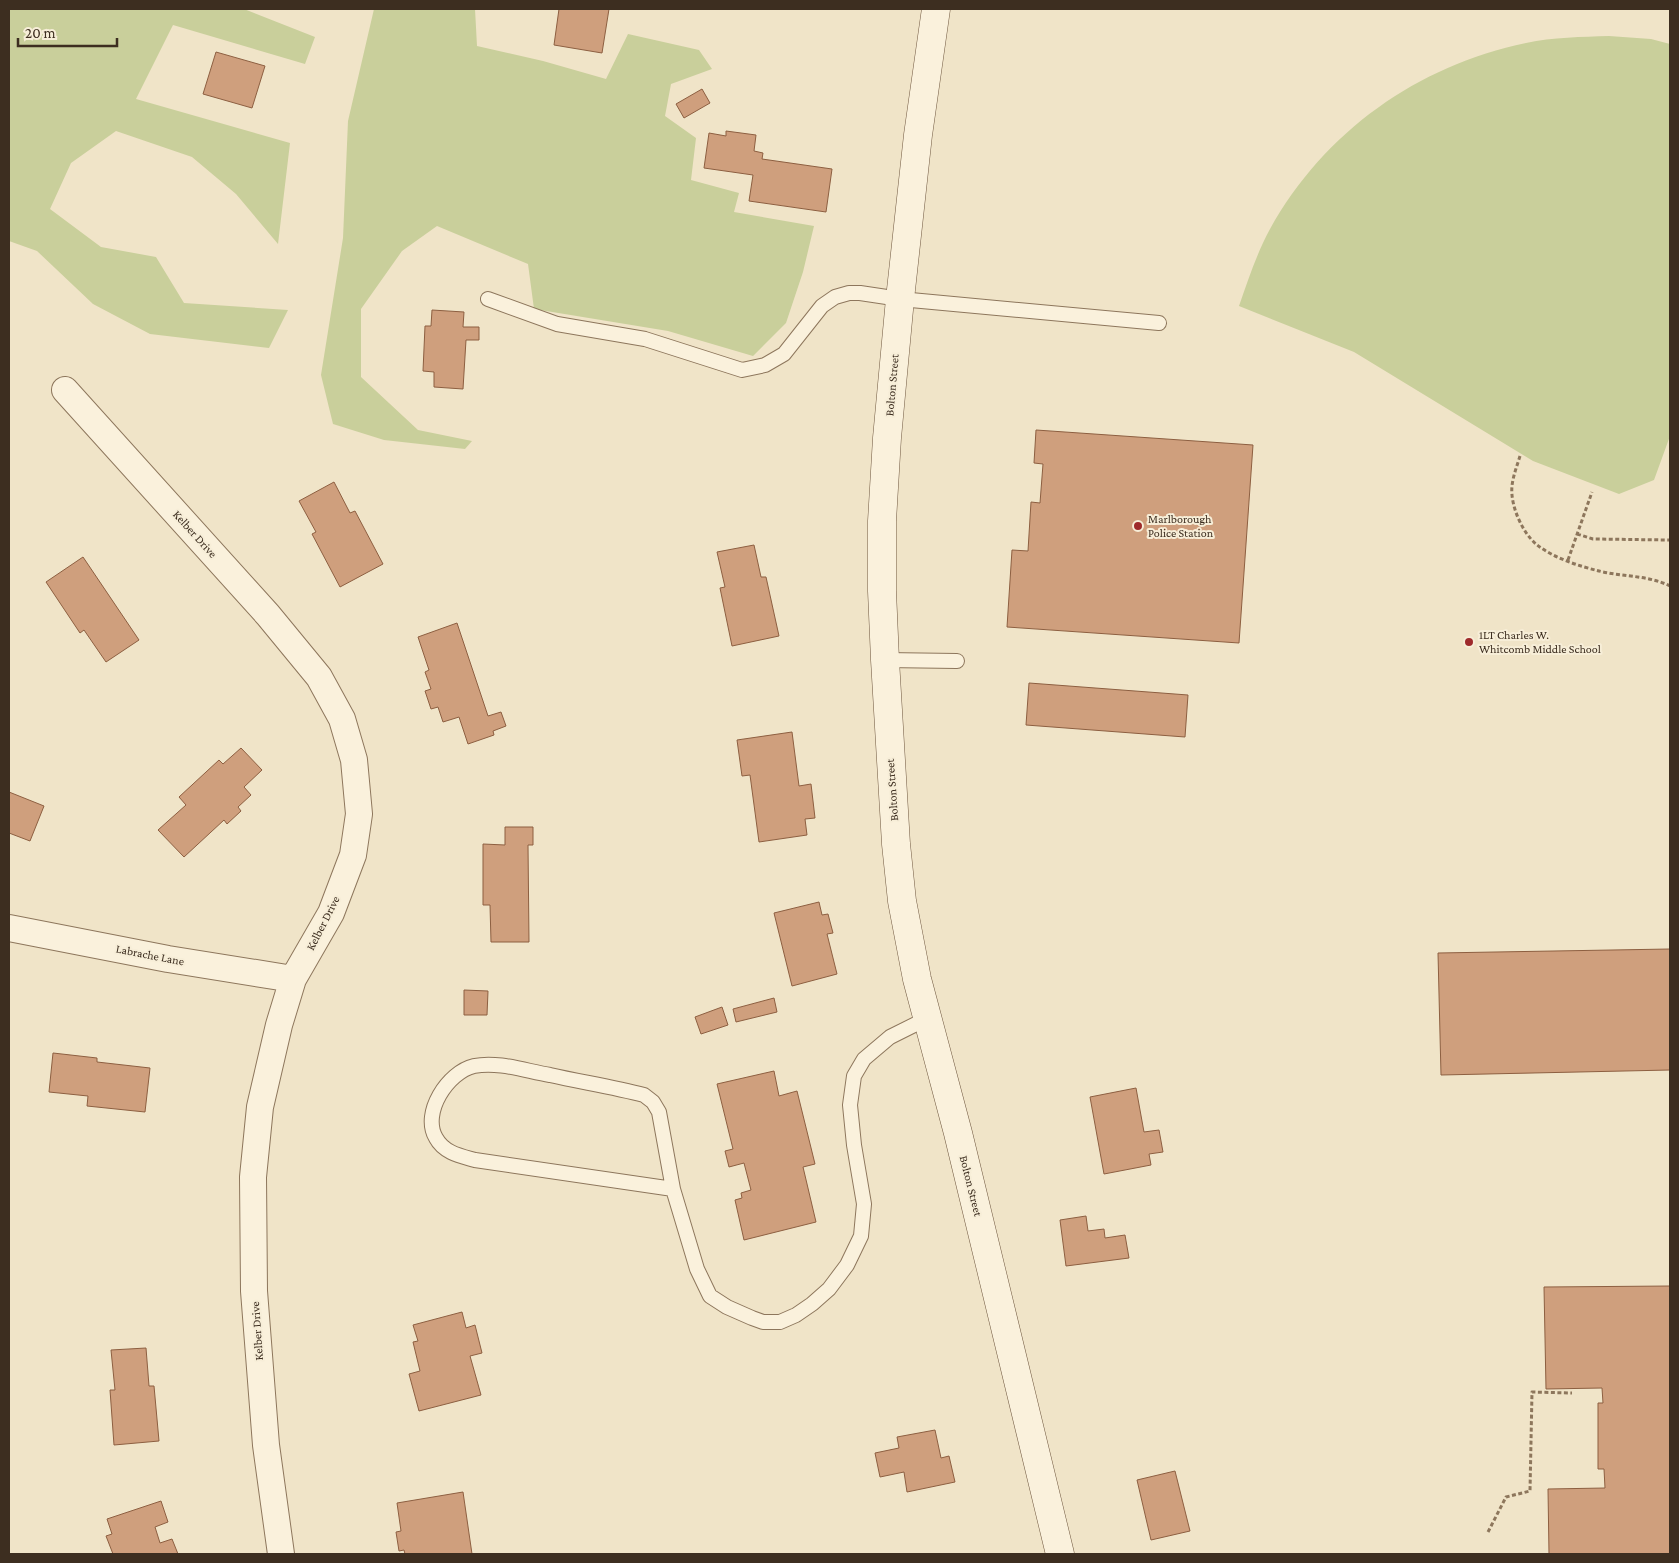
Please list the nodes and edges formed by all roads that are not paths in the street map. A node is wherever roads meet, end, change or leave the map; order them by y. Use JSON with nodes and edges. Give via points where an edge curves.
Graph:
{"nodes":[{"id":1,"x":936,"y":9,"type":"edge"},
{"id":2,"x":900,"y":299,"type":"junction"},
{"id":3,"x":488,"y":300,"type":"dead end"},
{"id":4,"x":1159,"y":323,"type":"dead end"},
{"id":5,"x":65,"y":390,"type":"dead end"},
{"id":6,"x":885,"y":660,"type":"junction"},
{"id":7,"x":957,"y":661,"type":"dead end"},
{"id":8,"x":9,"y":928,"type":"edge"},
{"id":9,"x":293,"y":979,"type":"junction"},
{"id":10,"x":928,"y":1018,"type":"junction"},
{"id":11,"x":673,"y":1189,"type":"junction"},
{"id":12,"x":280,"y":1554,"type":"edge"},
{"id":13,"x":1060,"y":1554,"type":"edge"}],
"edges":[{"from":1,"to":2,"type":"main road","name":"Bolton Street"},
{"from":2,"to":3,"type":"lane","via":[[860,293],[835,297],[822,306],[784,354],[765,365],[742,370],[644,339],[557,324]]},
{"from":2,"to":4,"type":"lane"},
{"from":2,"to":6,"type":"main road","name":"Bolton Street","via":[[882,521]]},
{"from":5,"to":9,"type":"street","name":"Kelber Drive","via":[[268,615],[319,677],[342,719],[354,760],[359,814],[353,855],[331,913]]},
{"from":6,"to":7,"type":"lane"},
{"from":6,"to":10,"type":"main road","name":"Bolton Street","via":[[902,901]]},
{"from":8,"to":9,"type":"street","name":"Labrache Lane"},
{"from":9,"to":12,"type":"street","name":"Kelber Drive","via":[[260,1107],[253,1177],[254,1291],[266,1445]]},
{"from":10,"to":11,"type":"lane","via":[[890,1037],[864,1058],[854,1076],[850,1105],[864,1204],[861,1236],[847,1266],[829,1289],[796,1315],[780,1322],[763,1322],[710,1296],[697,1269]]},
{"from":10,"to":13,"type":"main road","name":"Bolton Street"},
{"from":11,"to":11,"type":"lane","via":[[659,1112],[644,1095],[502,1066],[475,1066],[458,1073],[448,1082],[436,1103],[432,1121],[436,1138],[450,1152],[475,1160]]}]}
